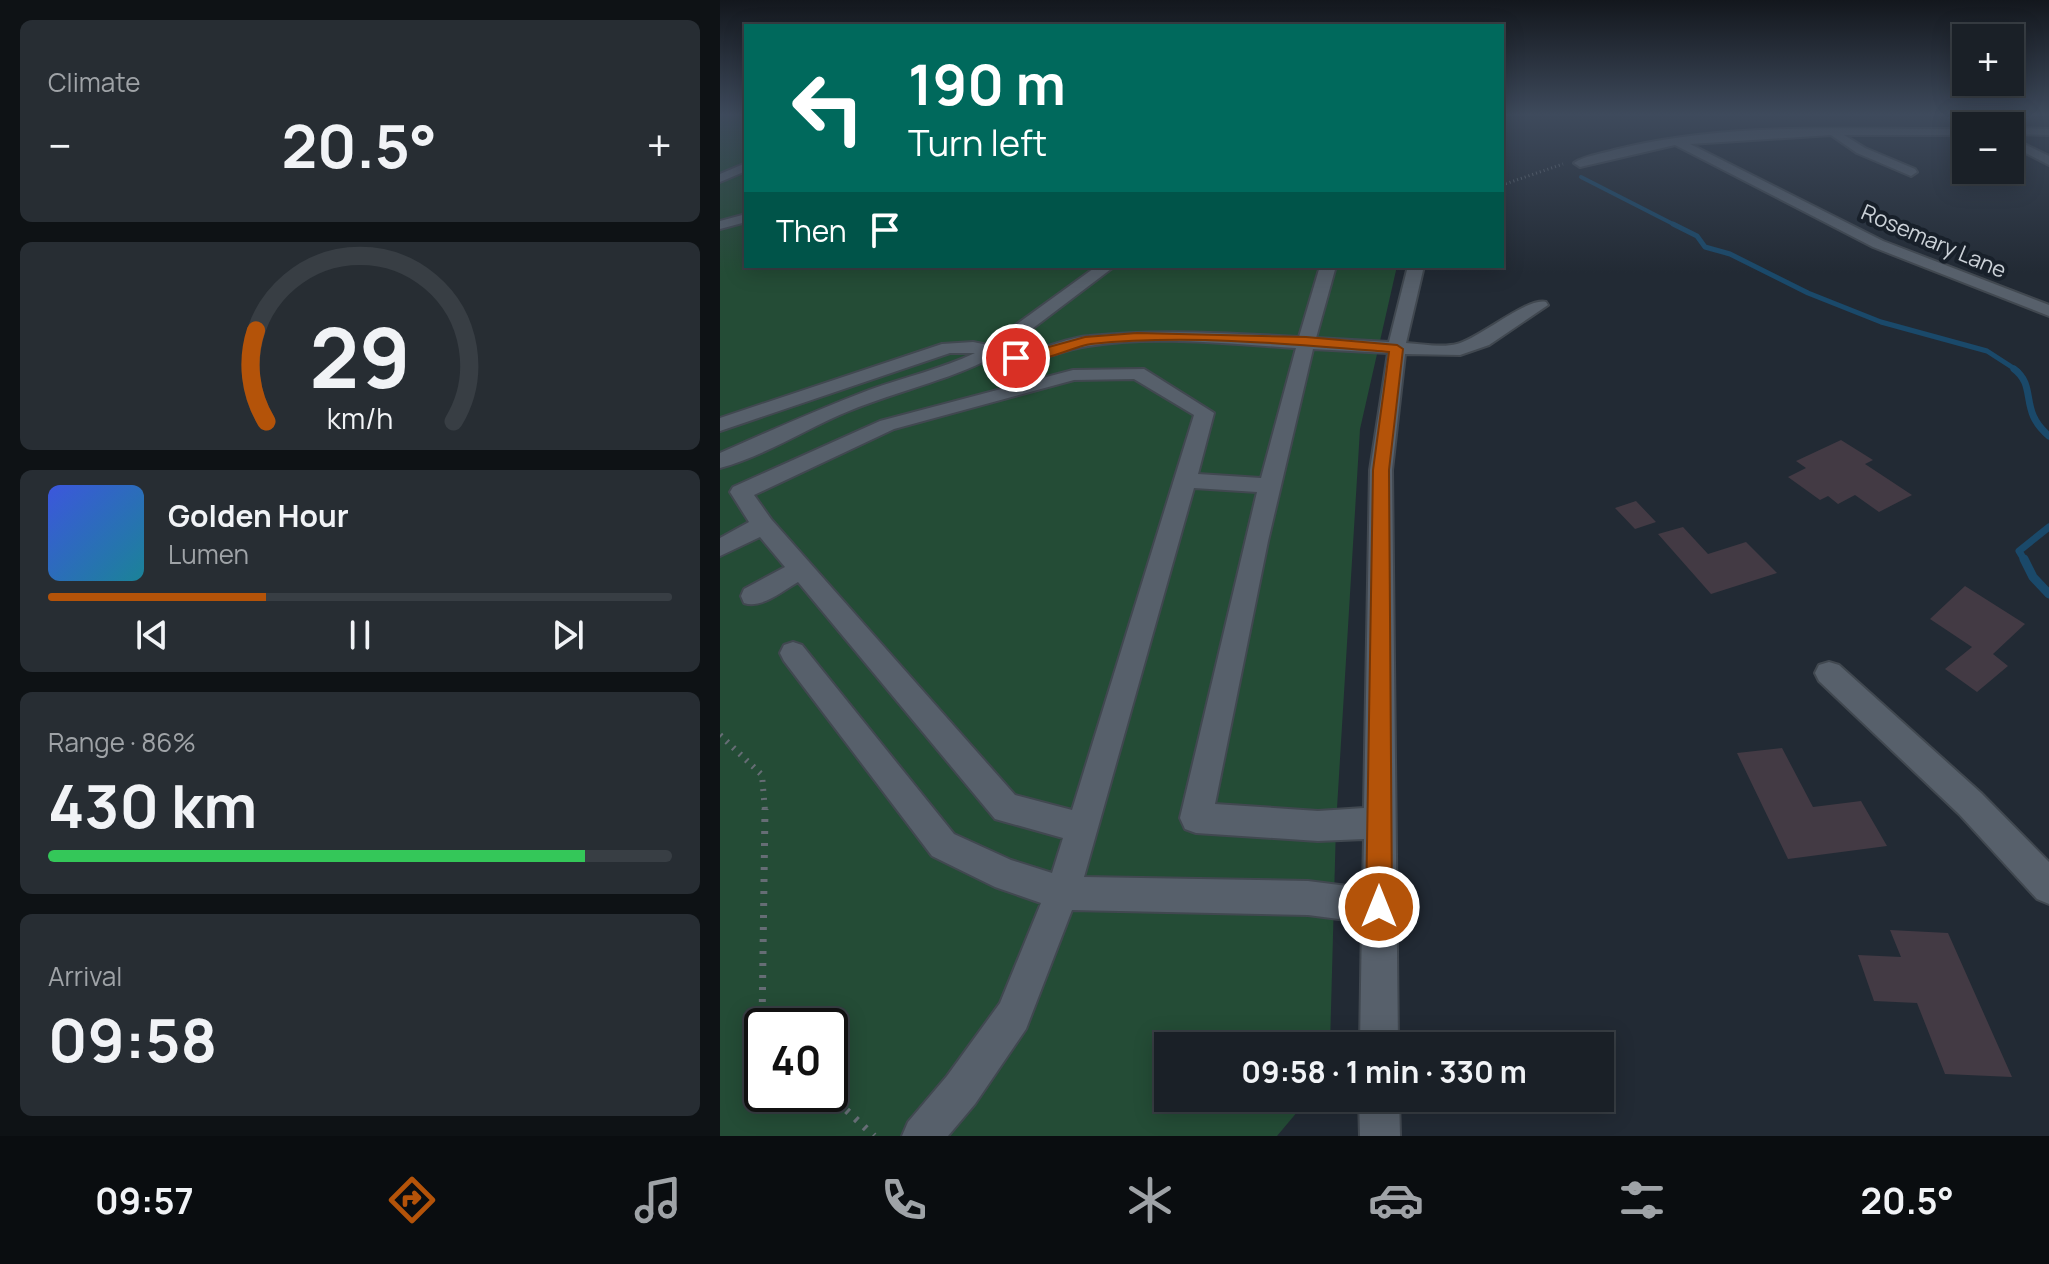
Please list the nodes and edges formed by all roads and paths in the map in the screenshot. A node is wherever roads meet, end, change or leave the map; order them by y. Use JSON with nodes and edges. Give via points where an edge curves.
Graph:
{"nodes":[{"id":1,"x":1554,"y":167,"type":"edge"},
{"id":2,"x":1727,"y":167,"type":"edge"},
{"id":3,"x":1903,"y":167,"type":"edge"},
{"id":4,"x":744,"y":168,"type":"edge"},
{"id":5,"x":1911,"y":172,"type":"dead end"},
{"id":6,"x":720,"y":178,"type":"edge"},
{"id":7,"x":1504,"y":184,"type":"edge"},
{"id":8,"x":744,"y":219,"type":"edge"},
{"id":9,"x":720,"y":225,"type":"edge"},
{"id":10,"x":1104,"y":268,"type":"edge"},
{"id":11,"x":1327,"y":268,"type":"edge"},
{"id":12,"x":1416,"y":268,"type":"edge"},
{"id":13,"x":1540,"y":305,"type":"dead end"},
{"id":14,"x":2049,"y":311,"type":"edge"},
{"id":15,"x":1306,"y":341,"type":"junction"},
{"id":16,"x":1397,"y":349,"type":"junction"},
{"id":17,"x":990,"y":352,"type":"junction"},
{"id":18,"x":720,"y":425,"type":"edge"},
{"id":19,"x":720,"y":461,"type":"edge"},
{"id":20,"x":1186,"y":480,"type":"junction"},
{"id":21,"x":1270,"y":486,"type":"junction"},
{"id":22,"x":763,"y":525,"type":"junction"},
{"id":23,"x":720,"y":548,"type":"edge"},
{"id":24,"x":799,"y":570,"type":"junction"},
{"id":25,"x":753,"y":596,"type":"dead end"},
{"id":26,"x":793,"y":653,"type":"dead end"},
{"id":27,"x":1829,"y":673,"type":"dead end"},
{"id":28,"x":720,"y":735,"type":"edge"},
{"id":29,"x":1379,"y":823,"type":"junction"},
{"id":30,"x":1082,"y":828,"type":"junction"},
{"id":31,"x":2049,"y":887,"type":"edge"},
{"id":32,"x":1062,"y":893,"type":"junction"},
{"id":33,"x":1379,"y":907,"type":"junction"},
{"id":34,"x":762,"y":1008,"type":"edge"},
{"id":35,"x":1379,"y":1032,"type":"edge"},
{"id":36,"x":848,"y":1112,"type":"edge"},
{"id":37,"x":1379,"y":1112,"type":"edge"},
{"id":38,"x":874,"y":1136,"type":"edge"},
{"id":39,"x":922,"y":1136,"type":"edge"},
{"id":40,"x":1380,"y":1136,"type":"edge"}],
"edges":[{"from":1,"to":7,"type":"path"},
{"from":2,"to":14,"type":"street","name":"Rosemary Lane","via":[[1878,244]]},
{"from":3,"to":5,"type":"street"},
{"from":4,"to":6,"type":"street"},
{"from":8,"to":9,"type":"street"},
{"from":10,"to":17,"type":"street"},
{"from":11,"to":15,"type":"street"},
{"from":12,"to":16,"type":"street"},
{"from":13,"to":16,"type":"street","via":[[1483,341],[1454,351]]},
{"from":15,"to":16,"type":"street"},
{"from":15,"to":17,"type":"street","via":[[1115,338],[1016,358]]},
{"from":15,"to":21,"type":"street"},
{"from":16,"to":29,"type":"street","via":[[1381,470]]},
{"from":17,"to":18,"type":"street","via":[[961,347],[923,354]]},
{"from":17,"to":19,"type":"street","via":[[954,370],[842,407]]},
{"from":20,"to":21,"type":"street"},
{"from":20,"to":22,"type":"street","via":[[1204,413],[1138,373],[1073,375],[887,425],[741,492]]},
{"from":20,"to":30,"type":"street"},
{"from":21,"to":29,"type":"street","via":[[1196,818],[1318,826]]},
{"from":22,"to":23,"type":"street"},
{"from":22,"to":24,"type":"street"},
{"from":24,"to":25,"type":"street"},
{"from":24,"to":30,"type":"street","via":[[1006,808]]},
{"from":26,"to":32,"type":"street","via":[[943,845]]},
{"from":27,"to":31,"type":"street","via":[[1961,793]]},
{"from":28,"to":34,"type":"path","via":[[758,766],[765,783]]},
{"from":29,"to":33,"type":"street"},
{"from":30,"to":32,"type":"street"},
{"from":32,"to":33,"type":"street","via":[[1308,898]]},
{"from":32,"to":39,"type":"street","via":[[1013,1016]]},
{"from":33,"to":35,"type":"street"},
{"from":36,"to":38,"type":"path"},
{"from":37,"to":40,"type":"street"}]}
